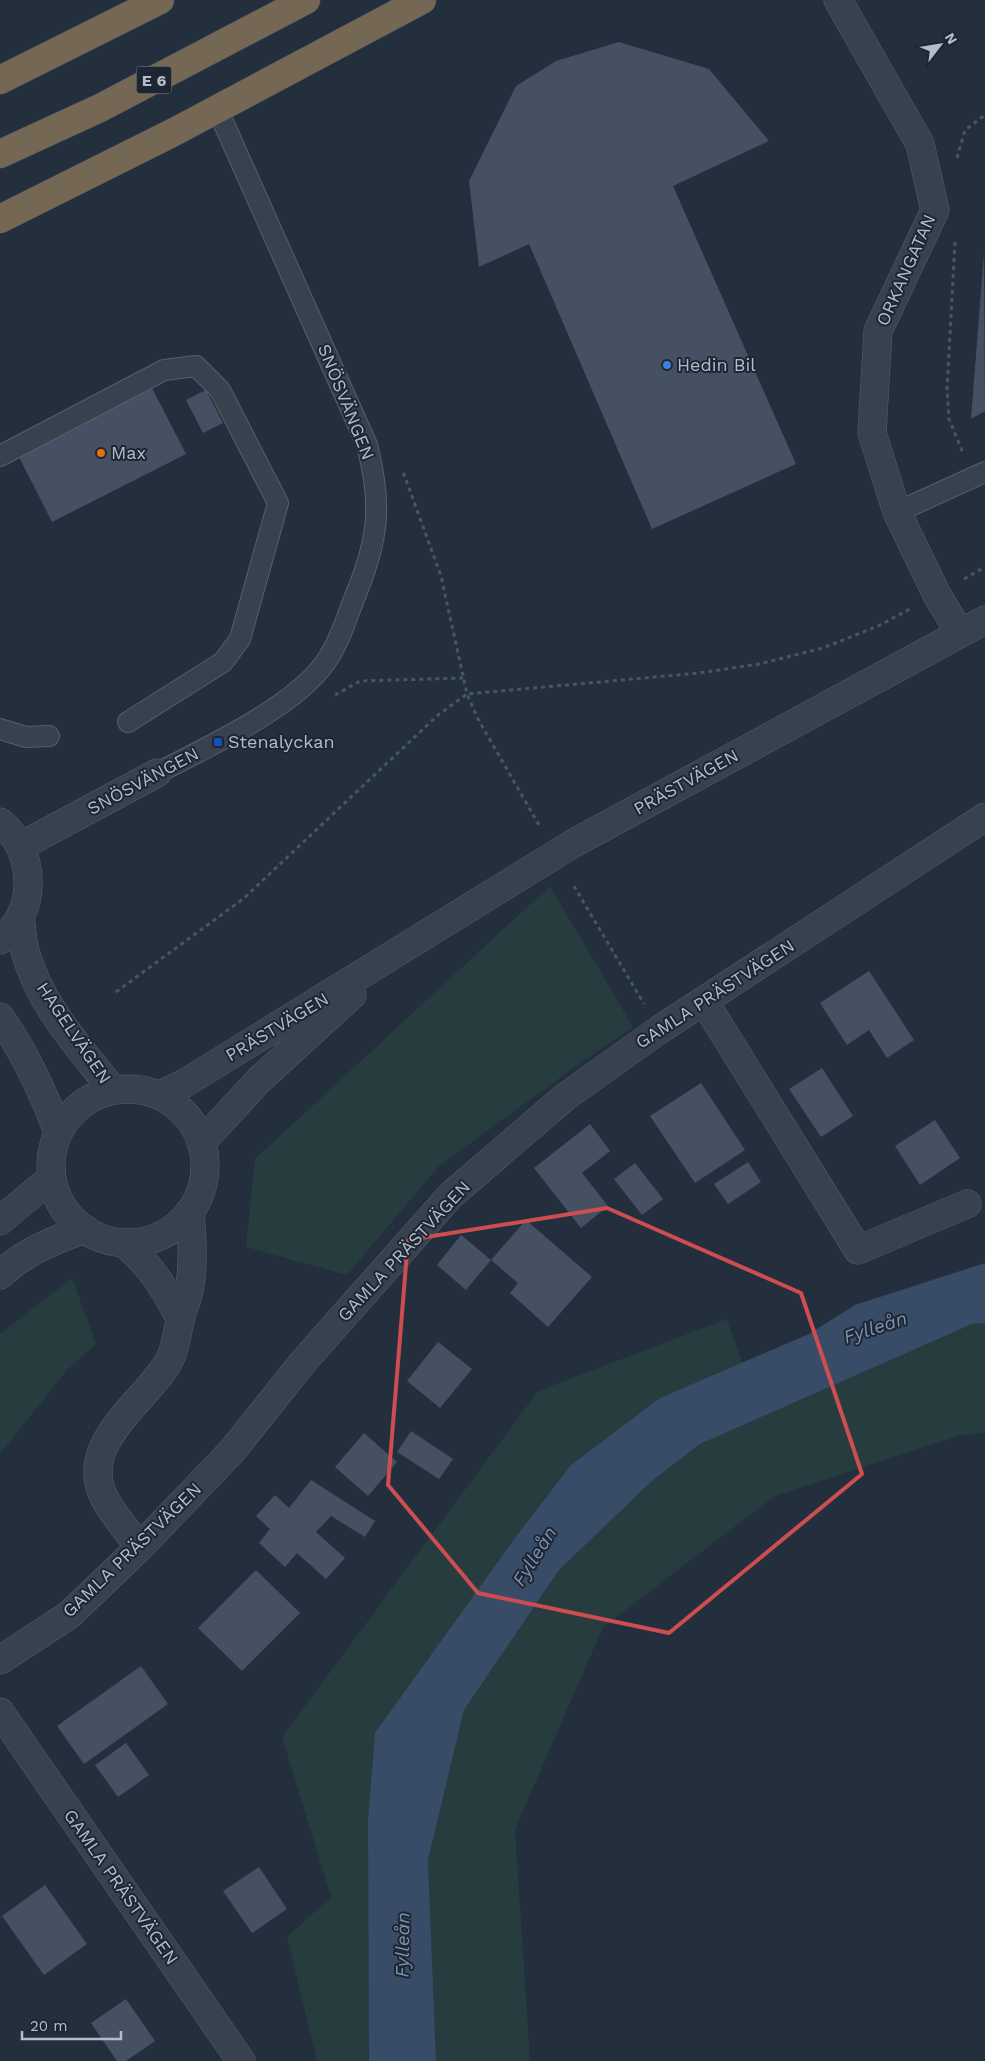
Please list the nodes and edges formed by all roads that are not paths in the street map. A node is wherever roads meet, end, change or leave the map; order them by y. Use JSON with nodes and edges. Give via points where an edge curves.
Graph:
{"nodes":[{"id":1,"x":160,"y":0,"type":"edge"},
{"id":2,"x":306,"y":0,"type":"edge"},
{"id":3,"x":422,"y":0,"type":"edge"},
{"id":4,"x":838,"y":0,"type":"edge"},
{"id":5,"x":0,"y":80,"type":"edge"},
{"id":6,"x":224,"y":124,"type":"dead end"},
{"id":7,"x":0,"y":154,"type":"edge"},
{"id":8,"x":0,"y":219,"type":"edge"},
{"id":9,"x":0,"y":456,"type":"edge"},
{"id":10,"x":979,"y":475,"type":"edge"},
{"id":11,"x":897,"y":512,"type":"junction"},
{"id":12,"x":985,"y":620,"type":"edge"},
{"id":13,"x":960,"y":633,"type":"junction"},
{"id":14,"x":128,"y":722,"type":"dead end"},
{"id":15,"x":0,"y":729,"type":"edge"},
{"id":16,"x":49,"y":736,"type":"dead end"},
{"id":17,"x":157,"y":773,"type":"joint"},
{"id":18,"x":985,"y":816,"type":"edge"},
{"id":19,"x":0,"y":822,"type":"edge"},
{"id":20,"x":21,"y":846,"type":"junction"},
{"id":21,"x":20,"y":917,"type":"junction"},
{"id":22,"x":0,"y":940,"type":"edge"},
{"id":23,"x":394,"y":956,"type":"junction"},
{"id":24,"x":704,"y":1001,"type":"junction"},
{"id":25,"x":0,"y":1017,"type":"edge"},
{"id":26,"x":113,"y":1090,"type":"junction"},
{"id":27,"x":160,"y":1095,"type":"junction"},
{"id":28,"x":58,"y":1132,"type":"junction"},
{"id":29,"x":201,"y":1143,"type":"junction"},
{"id":30,"x":52,"y":1178,"type":"junction"},
{"id":31,"x":968,"y":1204,"type":"dead end"},
{"id":32,"x":190,"y":1211,"type":"junction"},
{"id":33,"x":0,"y":1221,"type":"edge"},
{"id":34,"x":85,"y":1229,"type":"junction"},
{"id":35,"x":124,"y":1243,"type":"junction"},
{"id":36,"x":0,"y":1275,"type":"edge"},
{"id":37,"x":180,"y":1318,"type":"junction"},
{"id":38,"x":140,"y":1547,"type":"junction"},
{"id":39,"x":0,"y":1660,"type":"edge"},
{"id":40,"x":0,"y":1712,"type":"edge"},
{"id":41,"x":241,"y":2061,"type":"edge"}],
"edges":[{"from":1,"to":5,"type":"highway"},
{"from":2,"to":7,"type":"highway","number":"E 6","via":[[100,108]]},
{"from":3,"to":8,"type":"highway","via":[[174,132]]},
{"from":4,"to":11,"type":"street","name":"ORKANGATAN","via":[[920,144],[935,210],[878,331],[872,433]]},
{"from":6,"to":17,"type":"lane","name":"SNÖSVÄNGEN","via":[[367,445],[378,498],[376,523],[364,575],[346,625],[315,675],[279,705],[218,742]]},
{"from":9,"to":14,"type":"lane","via":[[164,370],[196,366],[220,390],[278,503],[240,639],[223,662]]},
{"from":10,"to":11,"type":"lane"},
{"from":11,"to":13,"type":"street","name":"ORKANGATAN"},
{"from":12,"to":13,"type":"street","name":"PRÄSTVÄGEN"},
{"from":13,"to":23,"type":"street","name":"PRÄSTVÄGEN","via":[[574,843]]},
{"from":15,"to":16,"type":"lane","via":[[26,737]]},
{"from":17,"to":20,"type":"street","name":"SNÖSVÄNGEN"},
{"from":18,"to":24,"type":"street","name":"GAMLA PRÄSTVÄGEN"},
{"from":19,"to":20,"type":"street"},
{"from":20,"to":21,"type":"street","via":[[29,870],[28,894]]},
{"from":21,"to":22,"type":"street"},
{"from":21,"to":26,"type":"street","name":"HAGELVÄGEN","via":[[25,952],[42,994]]},
{"from":23,"to":27,"type":"street","name":"PRÄSTVÄGEN"},
{"from":23,"to":29,"type":"street","name":"PRÄSTVÄGEN","via":[[259,1080]]},
{"from":24,"to":31,"type":"street","via":[[858,1250]]},
{"from":24,"to":38,"type":"street","name":"GAMLA PRÄSTVÄGEN","via":[[565,1097],[451,1195],[303,1362],[232,1451]]},
{"from":25,"to":28,"type":"street","via":[[19,1044],[46,1096]]},
{"from":26,"to":27,"type":"street","via":[[137,1089]]},
{"from":26,"to":28,"type":"street","via":[[90,1098],[72,1112]]},
{"from":27,"to":29,"type":"street","via":[[178,1107]]},
{"from":28,"to":30,"type":"street","via":[[51,1155]]},
{"from":29,"to":32,"type":"street","via":[[205,1160],[204,1178]]},
{"from":30,"to":33,"type":"street"},
{"from":30,"to":34,"type":"street","via":[[58,1198],[69,1216]]},
{"from":32,"to":35,"type":"street","via":[[161,1235]]},
{"from":32,"to":37,"type":"street","via":[[192,1270]]},
{"from":34,"to":35,"type":"street","via":[[103,1239]]},
{"from":34,"to":36,"type":"street","via":[[31,1251]]},
{"from":35,"to":37,"type":"street","via":[[146,1262]]},
{"from":37,"to":38,"type":"street","via":[[169,1360],[111,1432],[98,1466],[105,1499]]},
{"from":38,"to":39,"type":"street","name":"GAMLA PRÄSTVÄGEN","via":[[69,1615]]},
{"from":40,"to":41,"type":"street","name":"GAMLA PRÄSTVÄGEN"}]}
